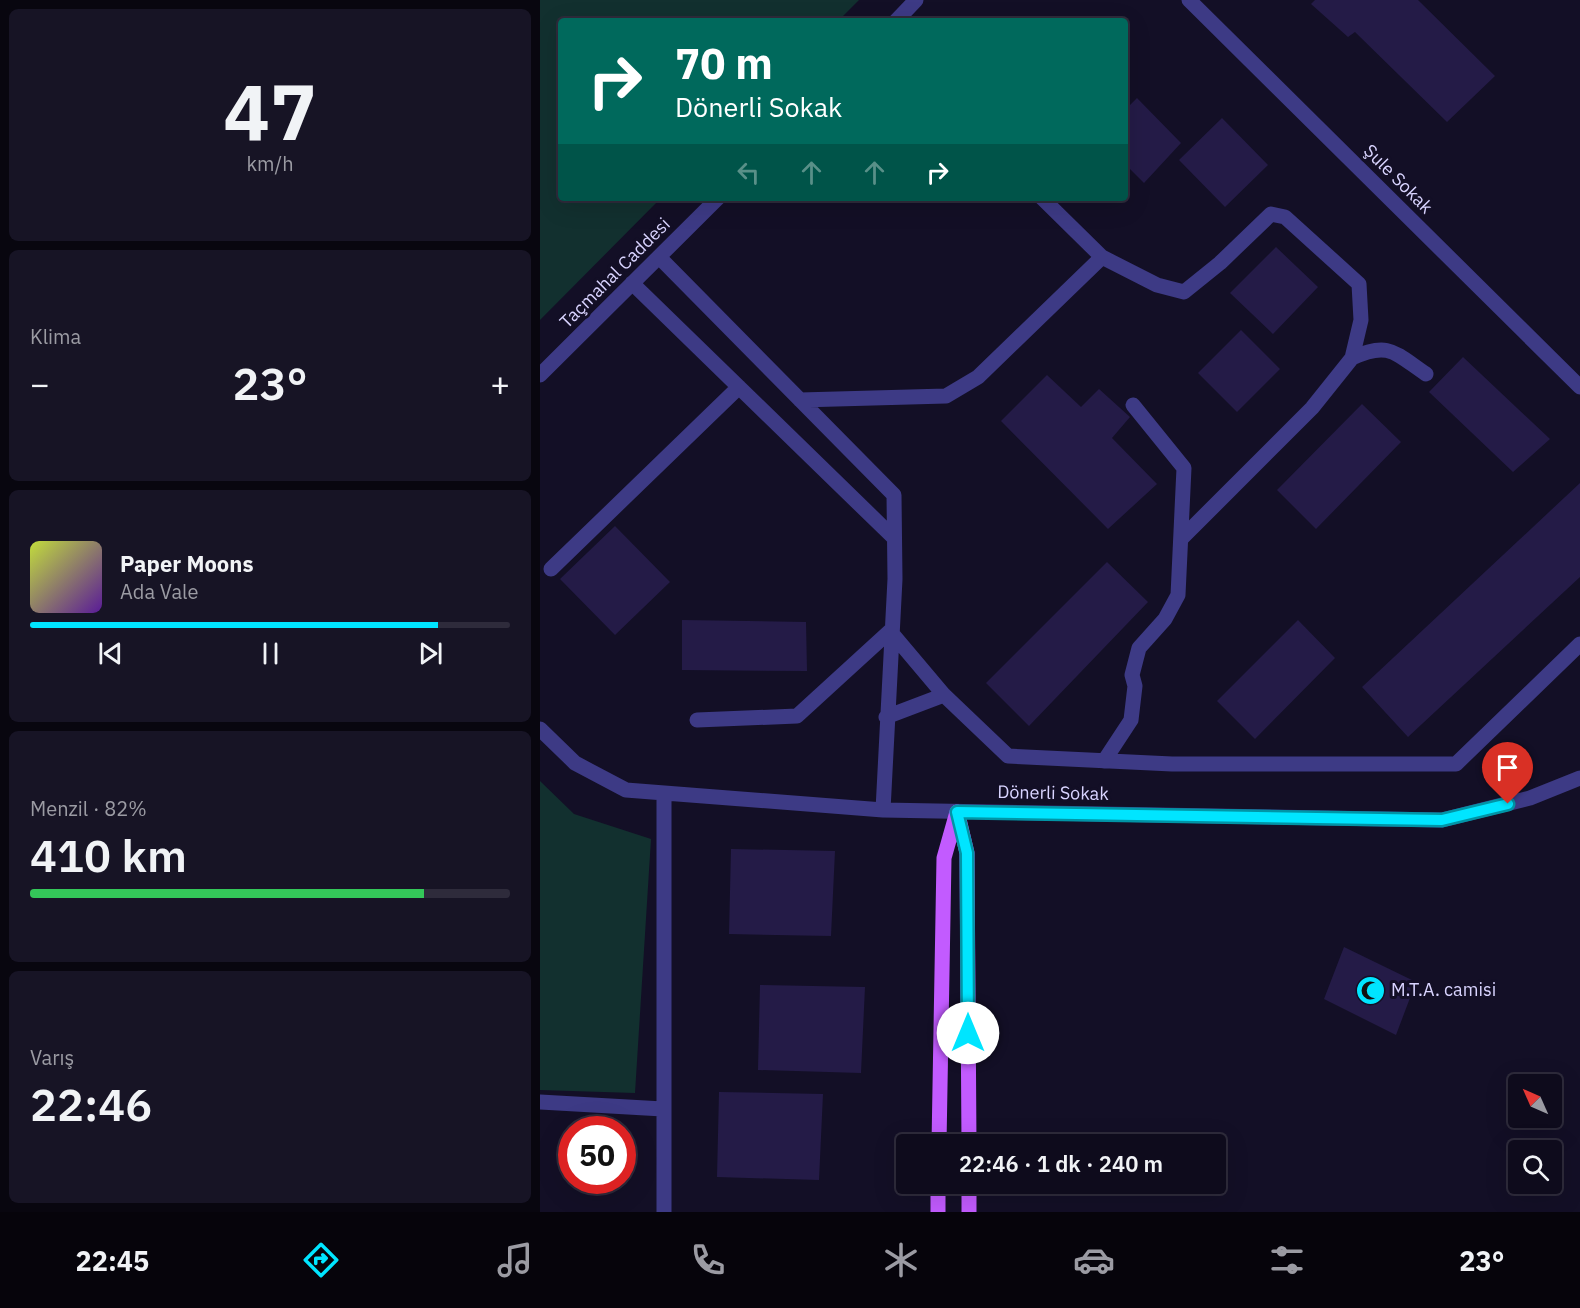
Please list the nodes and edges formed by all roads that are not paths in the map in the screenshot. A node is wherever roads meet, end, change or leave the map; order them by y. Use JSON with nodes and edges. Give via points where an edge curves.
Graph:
{"nodes":[{"id":1,"x":916,"y":0,"type":"edge"},
{"id":2,"x":1189,"y":0,"type":"edge"},
{"id":3,"x":899,"y":18,"type":"edge"},
{"id":4,"x":715,"y":201,"type":"edge"},
{"id":5,"x":1045,"y":201,"type":"edge"},
{"id":6,"x":659,"y":256,"type":"junction"},
{"id":7,"x":1102,"y":257,"type":"junction"},
{"id":8,"x":632,"y":284,"type":"junction"},
{"id":9,"x":1352,"y":358,"type":"junction"},
{"id":10,"x":1426,"y":374,"type":"dead end"},
{"id":11,"x":540,"y":375,"type":"edge"},
{"id":12,"x":739,"y":387,"type":"junction"},
{"id":13,"x":1580,"y":387,"type":"edge"},
{"id":14,"x":800,"y":399,"type":"junction"},
{"id":15,"x":1133,"y":405,"type":"dead end"},
{"id":16,"x":894,"y":538,"type":"junction"},
{"id":17,"x":1181,"y":539,"type":"junction"},
{"id":18,"x":551,"y":569,"type":"dead end"},
{"id":19,"x":890,"y":631,"type":"junction"},
{"id":20,"x":1580,"y":644,"type":"edge"},
{"id":21,"x":944,"y":695,"type":"junction"},
{"id":22,"x":886,"y":717,"type":"junction"},
{"id":23,"x":697,"y":720,"type":"dead end"},
{"id":24,"x":540,"y":729,"type":"edge"},
{"id":25,"x":1104,"y":761,"type":"junction"},
{"id":26,"x":1580,"y":778,"type":"edge"},
{"id":27,"x":664,"y":793,"type":"junction"},
{"id":28,"x":883,"y":810,"type":"junction"},
{"id":29,"x":957,"y":812,"type":"junction"},
{"id":30,"x":540,"y":1102,"type":"edge"},
{"id":31,"x":663,"y":1109,"type":"junction"},
{"id":32,"x":939,"y":1134,"type":"edge"},
{"id":33,"x":969,"y":1134,"type":"edge"},
{"id":34,"x":938,"y":1194,"type":"edge"},
{"id":35,"x":969,"y":1194,"type":"edge"},
{"id":36,"x":664,"y":1212,"type":"edge"},
{"id":37,"x":938,"y":1212,"type":"edge"},
{"id":38,"x":969,"y":1212,"type":"edge"}],
"edges":[{"from":1,"to":3,"type":"street"},
{"from":2,"to":13,"type":"street","name":"Şule Sokak"},
{"from":4,"to":6,"type":"street","name":"Taçmahal Caddesi"},
{"from":5,"to":7,"type":"street"},
{"from":6,"to":8,"type":"street","name":"Taçmahal Caddesi"},
{"from":6,"to":14,"type":"street"},
{"from":7,"to":9,"type":"street","via":[[1157,285],[1184,292],[1270,214],[1285,217],[1359,284],[1361,320]]},
{"from":7,"to":14,"type":"street","via":[[978,377],[946,396]]},
{"from":8,"to":11,"type":"street","name":"Taçmahal Caddesi"},
{"from":8,"to":12,"type":"street"},
{"from":9,"to":10,"type":"street","via":[[1373,348],[1393,352]]},
{"from":9,"to":17,"type":"street","via":[[1312,408]]},
{"from":12,"to":16,"type":"street"},
{"from":12,"to":18,"type":"street"},
{"from":14,"to":16,"type":"street","via":[[894,495]]},
{"from":15,"to":17,"type":"street","via":[[1184,468]]},
{"from":16,"to":19,"type":"street"},
{"from":17,"to":25,"type":"street","via":[[1178,595],[1165,618],[1138,648],[1132,675],[1135,686],[1131,720]]},
{"from":19,"to":21,"type":"street"},
{"from":19,"to":22,"type":"street"},
{"from":19,"to":23,"type":"street","via":[[797,716]]},
{"from":20,"to":25,"type":"street","via":[[1456,764]]},
{"from":21,"to":22,"type":"street"},
{"from":21,"to":25,"type":"street","via":[[1008,756]]},
{"from":22,"to":28,"type":"street"},
{"from":24,"to":27,"type":"street","name":"Dönerli Sokak","via":[[575,763],[626,790]]},
{"from":26,"to":29,"type":"street","name":"Dönerli Sokak","via":[[1530,798],[1442,820]]},
{"from":27,"to":28,"type":"street","name":"Dönerli Sokak"},
{"from":27,"to":31,"type":"street"},
{"from":28,"to":29,"type":"street","name":"Dönerli Sokak"},
{"from":29,"to":32,"type":"main road","via":[[944,858]]},
{"from":29,"to":33,"type":"main road","via":[[967,853]]},
{"from":30,"to":31,"type":"street"},
{"from":31,"to":36,"type":"street"},
{"from":34,"to":37,"type":"main road"},
{"from":35,"to":38,"type":"main road"}]}
